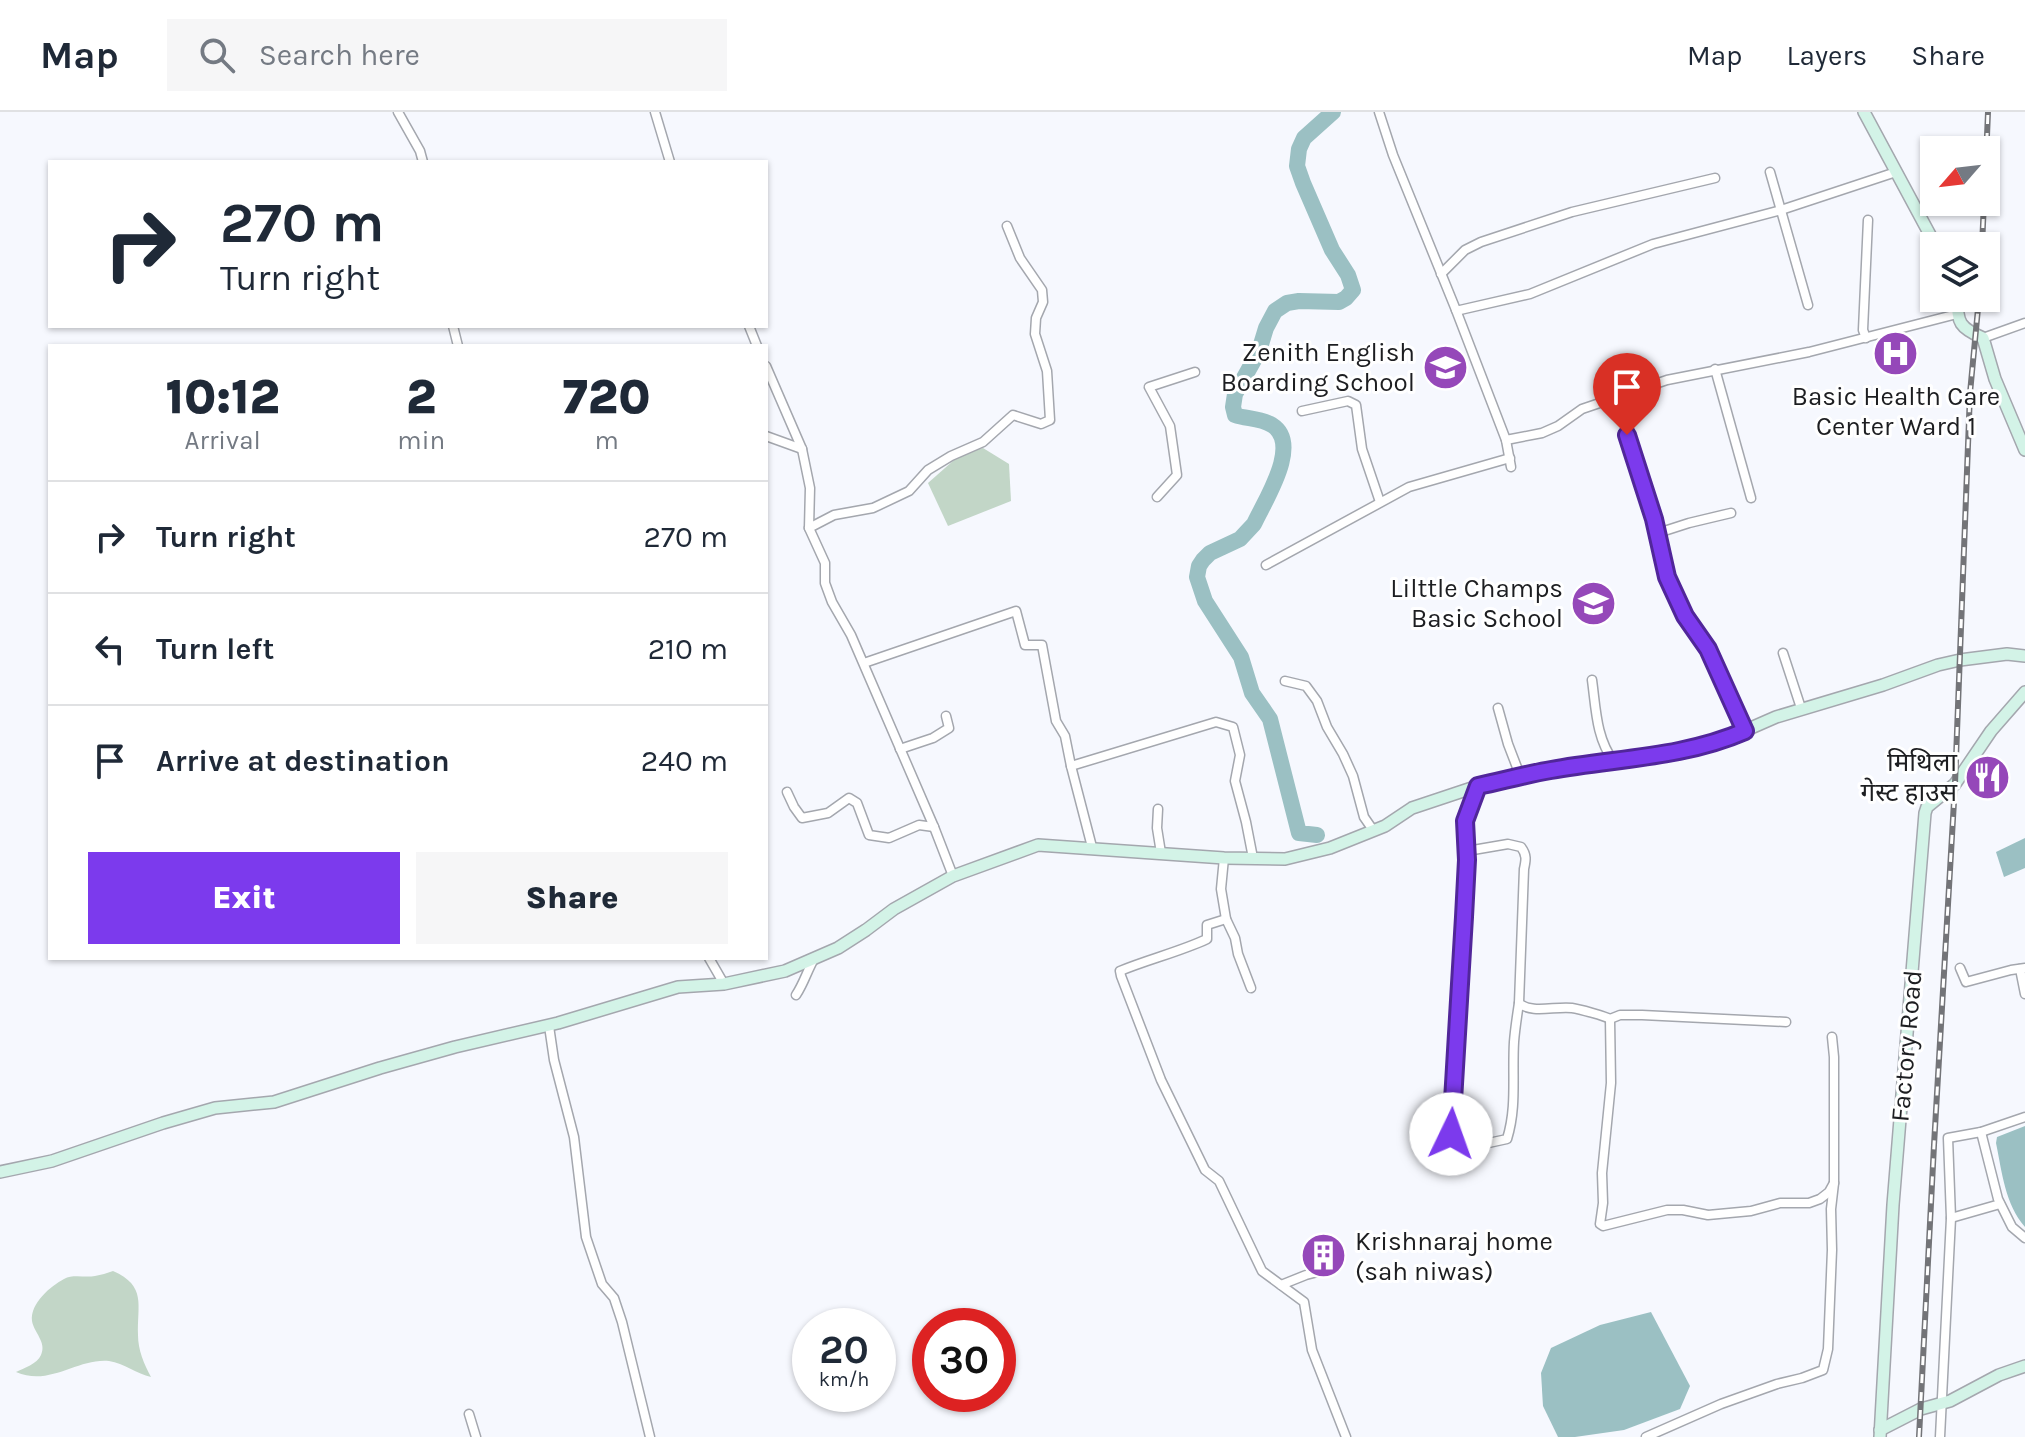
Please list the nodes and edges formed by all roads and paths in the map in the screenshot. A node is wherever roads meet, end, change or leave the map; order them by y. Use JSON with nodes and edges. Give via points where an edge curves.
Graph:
{"nodes":[{"id":1,"x":398,"y":112,"type":"edge"},
{"id":2,"x":655,"y":112,"type":"edge"},
{"id":3,"x":1379,"y":112,"type":"edge"},
{"id":4,"x":1864,"y":112,"type":"edge"},
{"id":5,"x":422,"y":160,"type":"edge"},
{"id":6,"x":669,"y":160,"type":"edge"},
{"id":7,"x":1770,"y":172,"type":"dead end"},
{"id":8,"x":1896,"y":172,"type":"junction"},
{"id":9,"x":1715,"y":178,"type":"dead end"},
{"id":10,"x":1781,"y":210,"type":"junction"},
{"id":11,"x":1868,"y":220,"type":"dead end"},
{"id":12,"x":1007,"y":226,"type":"dead end"},
{"id":13,"x":1928,"y":232,"type":"edge"},
{"id":14,"x":1441,"y":274,"type":"junction"},
{"id":15,"x":1808,"y":305,"type":"dead end"},
{"id":16,"x":1456,"y":310,"type":"junction"},
{"id":17,"x":1957,"y":314,"type":"joint"},
{"id":18,"x":2025,"y":323,"type":"edge"},
{"id":19,"x":1866,"y":338,"type":"junction"},
{"id":20,"x":1983,"y":338,"type":"junction"},
{"id":21,"x":1715,"y":369,"type":"junction"},
{"id":22,"x":768,"y":371,"type":"edge"},
{"id":23,"x":1195,"y":372,"type":"dead end"},
{"id":24,"x":1302,"y":411,"type":"dead end"},
{"id":25,"x":1627,"y":435,"type":"dead end"},
{"id":26,"x":768,"y":437,"type":"edge"},
{"id":27,"x":1506,"y":440,"type":"junction"},
{"id":28,"x":802,"y":449,"type":"junction"},
{"id":29,"x":2025,"y":450,"type":"edge"},
{"id":30,"x":1157,"y":497,"type":"dead end"},
{"id":31,"x":1751,"y":498,"type":"dead end"},
{"id":32,"x":1380,"y":502,"type":"junction"},
{"id":33,"x":1731,"y":513,"type":"dead end"},
{"id":34,"x":809,"y":528,"type":"junction"},
{"id":35,"x":1658,"y":533,"type":"junction"},
{"id":36,"x":1266,"y":565,"type":"dead end"},
{"id":37,"x":1783,"y":653,"type":"dead end"},
{"id":38,"x":2025,"y":656,"type":"edge"},
{"id":39,"x":864,"y":663,"type":"junction"},
{"id":40,"x":1592,"y":680,"type":"dead end"},
{"id":41,"x":1285,"y":681,"type":"dead end"},
{"id":42,"x":2025,"y":692,"type":"edge"},
{"id":43,"x":1498,"y":708,"type":"dead end"},
{"id":44,"x":1801,"y":708,"type":"junction"},
{"id":45,"x":946,"y":716,"type":"dead end"},
{"id":46,"x":1745,"y":731,"type":"junction"},
{"id":47,"x":900,"y":749,"type":"junction"},
{"id":48,"x":1614,"y":762,"type":"junction"},
{"id":49,"x":1071,"y":766,"type":"junction"},
{"id":50,"x":1529,"y":775,"type":"junction"},
{"id":51,"x":1478,"y":786,"type":"junction"},
{"id":52,"x":787,"y":792,"type":"dead end"},
{"id":53,"x":1158,"y":809,"type":"dead end"},
{"id":54,"x":934,"y":827,"type":"junction"},
{"id":55,"x":1373,"y":830,"type":"junction"},
{"id":56,"x":1092,"y":847,"type":"junction"},
{"id":57,"x":1473,"y":850,"type":"dead end"},
{"id":58,"x":1161,"y":853,"type":"junction"},
{"id":59,"x":1224,"y":858,"type":"junction"},
{"id":60,"x":1253,"y":858,"type":"junction"},
{"id":61,"x":953,"y":876,"type":"junction"},
{"id":62,"x":1226,"y":919,"type":"junction"},
{"id":63,"x":815,"y":958,"type":"junction"},
{"id":64,"x":710,"y":960,"type":"edge"},
{"id":65,"x":1960,"y":968,"type":"dead end"},
{"id":66,"x":2023,"y":969,"type":"edge"},
{"id":67,"x":724,"y":984,"type":"junction"},
{"id":68,"x":1251,"y":988,"type":"dead end"},
{"id":69,"x":2025,"y":994,"type":"edge"},
{"id":70,"x":796,"y":995,"type":"dead end"},
{"id":71,"x":1519,"y":1003,"type":"junction"},
{"id":72,"x":1610,"y":1019,"type":"junction"},
{"id":73,"x":1786,"y":1022,"type":"dead end"},
{"id":74,"x":549,"y":1026,"type":"junction"},
{"id":75,"x":1832,"y":1037,"type":"dead end"},
{"id":76,"x":2025,"y":1117,"type":"edge"},
{"id":77,"x":1981,"y":1132,"type":"junction"},
{"id":78,"x":0,"y":1172,"type":"edge"},
{"id":79,"x":1834,"y":1183,"type":"junction"},
{"id":80,"x":2000,"y":1204,"type":"junction"},
{"id":81,"x":1951,"y":1218,"type":"junction"},
{"id":82,"x":2025,"y":1238,"type":"edge"},
{"id":83,"x":1333,"y":1268,"type":"dead end"},
{"id":84,"x":1281,"y":1285,"type":"junction"},
{"id":85,"x":2025,"y":1366,"type":"edge"},
{"id":86,"x":1942,"y":1404,"type":"junction"},
{"id":87,"x":469,"y":1414,"type":"dead end"},
{"id":88,"x":1880,"y":1434,"type":"edge"},
{"id":89,"x":476,"y":1437,"type":"edge"},
{"id":90,"x":650,"y":1437,"type":"edge"},
{"id":91,"x":1346,"y":1437,"type":"edge"},
{"id":92,"x":1646,"y":1437,"type":"edge"},
{"id":93,"x":1940,"y":1437,"type":"edge"}],
"edges":[{"from":1,"to":5,"type":"street"},
{"from":2,"to":6,"type":"street"},
{"from":3,"to":14,"type":"street"},
{"from":4,"to":8,"type":"main road"},
{"from":7,"to":10,"type":"street"},
{"from":8,"to":10,"type":"street"},
{"from":8,"to":13,"type":"main road"},
{"from":9,"to":14,"type":"street","via":[[1572,212],[1481,242]]},
{"from":10,"to":15,"type":"street"},
{"from":10,"to":16,"type":"street","via":[[1653,244],[1530,294]]},
{"from":11,"to":19,"type":"street"},
{"from":12,"to":34,"type":"street","via":[[1042,290],[1035,334],[1047,371],[1050,420],[1041,424],[1013,415],[983,442],[928,470],[909,491]]},
{"from":14,"to":16,"type":"street"},
{"from":16,"to":27,"type":"street"},
{"from":17,"to":19,"type":"street"},
{"from":17,"to":20,"type":"main road","via":[[1966,331]]},
{"from":18,"to":20,"type":"street"},
{"from":19,"to":21,"type":"street"},
{"from":20,"to":29,"type":"main road"},
{"from":21,"to":27,"type":"street","via":[[1667,380],[1582,409],[1542,433]]},
{"from":21,"to":31,"type":"street"},
{"from":22,"to":28,"type":"street"},
{"from":23,"to":30,"type":"street","via":[[1149,387],[1170,426],[1177,475]]},
{"from":24,"to":32,"type":"street","via":[[1348,401],[1356,405],[1362,449]]},
{"from":25,"to":35,"type":"street"},
{"from":26,"to":28,"type":"street"},
{"from":27,"to":32,"type":"street","via":[[1510,463],[1423,482]]},
{"from":28,"to":34,"type":"street","via":[[810,488]]},
{"from":32,"to":36,"type":"street"},
{"from":33,"to":35,"type":"street"},
{"from":34,"to":39,"type":"street","via":[[825,563],[832,602]]},
{"from":35,"to":46,"type":"street","via":[[1667,577],[1708,649]]},
{"from":37,"to":44,"type":"street"},
{"from":38,"to":44,"type":"main road","via":[[1938,665]]},
{"from":39,"to":47,"type":"street"},
{"from":39,"to":49,"type":"street","via":[[1016,611],[1025,645],[1042,645],[1056,721]]},
{"from":40,"to":48,"type":"street","via":[[1600,737]]},
{"from":41,"to":55,"type":"street","via":[[1306,686],[1317,701]]},
{"from":42,"to":88,"type":"main road","name":"Factory Road","via":[[1955,784],[1925,813]]},
{"from":43,"to":50,"type":"street","via":[[1518,770]]},
{"from":44,"to":46,"type":"main road"},
{"from":45,"to":47,"type":"street","via":[[949,728]]},
{"from":46,"to":48,"type":"main road","via":[[1658,756]]},
{"from":47,"to":54,"type":"street"},
{"from":48,"to":50,"type":"main road"},
{"from":49,"to":56,"type":"street"},
{"from":49,"to":60,"type":"street","via":[[1216,722],[1233,727],[1240,755],[1235,781]]},
{"from":50,"to":51,"type":"main road"},
{"from":51,"to":55,"type":"main road","via":[[1412,808]]},
{"from":51,"to":71,"type":"street","via":[[1465,821],[1454,1138],[1484,1144],[1507,1139]]},
{"from":52,"to":54,"type":"street","via":[[802,818],[828,813],[849,798],[857,803],[869,835],[889,838],[919,825]]},
{"from":53,"to":58,"type":"street"},
{"from":54,"to":61,"type":"street"},
{"from":55,"to":60,"type":"main road","via":[[1285,859]]},
{"from":56,"to":58,"type":"main road"},
{"from":56,"to":61,"type":"main road","via":[[1038,845]]},
{"from":57,"to":71,"type":"street","via":[[1508,844],[1521,847],[1527,859]]},
{"from":58,"to":59,"type":"main road"},
{"from":59,"to":60,"type":"main road"},
{"from":59,"to":62,"type":"street","via":[[1221,889]]},
{"from":61,"to":63,"type":"main road"},
{"from":62,"to":68,"type":"street"},
{"from":62,"to":84,"type":"street","via":[[1207,925],[1207,939],[1120,971],[1161,1080],[1205,1170],[1219,1181],[1262,1271]]},
{"from":63,"to":67,"type":"main road","via":[[785,971]]},
{"from":63,"to":70,"type":"street"},
{"from":64,"to":67,"type":"street"},
{"from":65,"to":66,"type":"street","via":[[1966,982]]},
{"from":66,"to":69,"type":"street"},
{"from":67,"to":74,"type":"main road","via":[[678,987]]},
{"from":71,"to":72,"type":"street","via":[[1531,1010],[1575,1008]]},
{"from":72,"to":73,"type":"street","via":[[1631,1015]]},
{"from":72,"to":79,"type":"street","via":[[1611,1083],[1600,1224],[1667,1210],[1708,1215],[1809,1203]]},
{"from":74,"to":78,"type":"main road","via":[[455,1047],[274,1102],[215,1108],[52,1161]]},
{"from":74,"to":90,"type":"street","via":[[574,1137],[586,1237],[622,1322]]},
{"from":75,"to":79,"type":"street"},
{"from":76,"to":77,"type":"street"},
{"from":77,"to":80,"type":"street"},
{"from":77,"to":81,"type":"street","via":[[1948,1138]]},
{"from":79,"to":92,"type":"street","via":[[1823,1370],[1721,1404]]},
{"from":80,"to":81,"type":"street"},
{"from":80,"to":82,"type":"street"},
{"from":81,"to":86,"type":"street"},
{"from":83,"to":84,"type":"street"},
{"from":84,"to":91,"type":"street","via":[[1304,1302],[1312,1350]]},
{"from":85,"to":86,"type":"main road"},
{"from":86,"to":88,"type":"main road","via":[[1921,1409]]},
{"from":86,"to":93,"type":"street"},
{"from":87,"to":89,"type":"street"}]}
